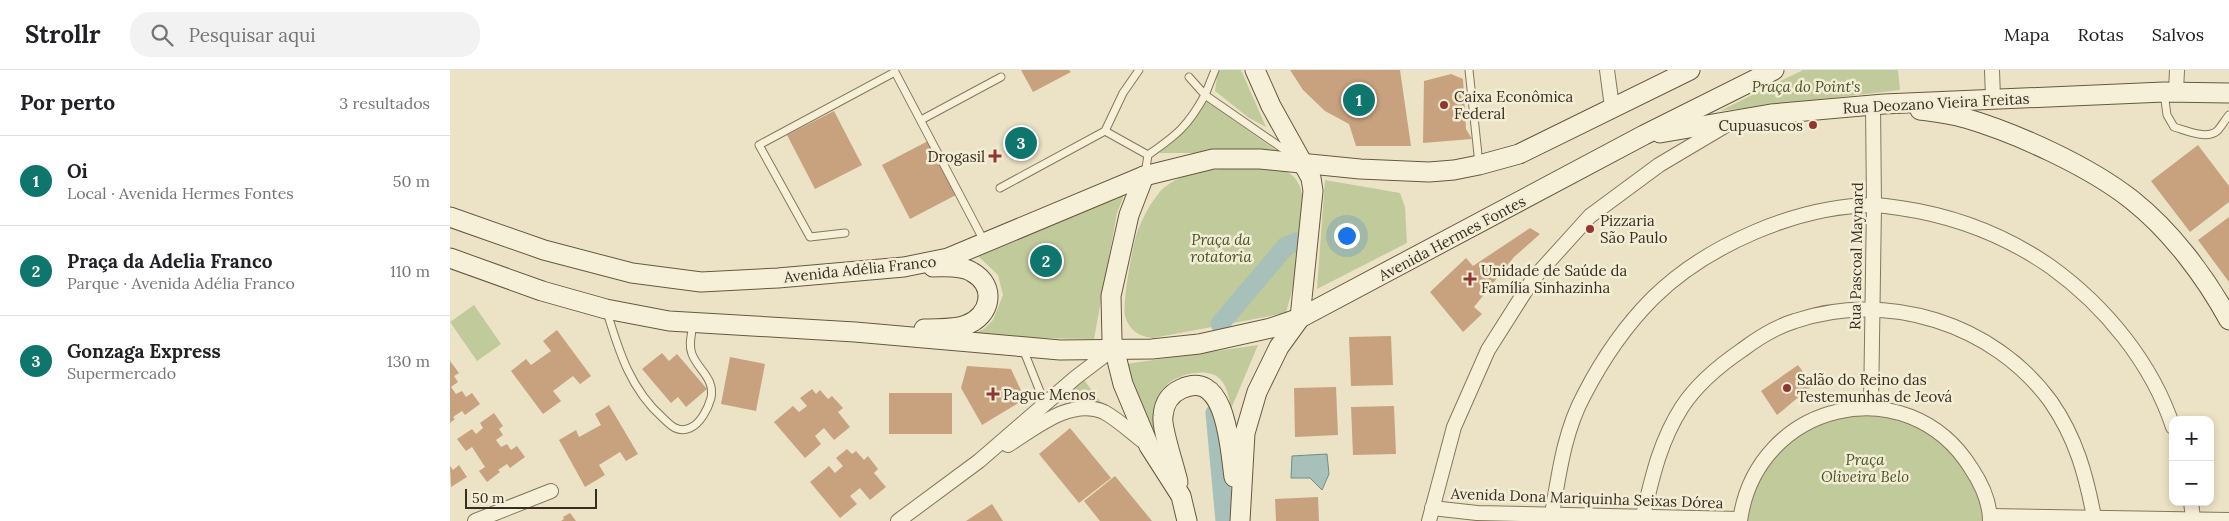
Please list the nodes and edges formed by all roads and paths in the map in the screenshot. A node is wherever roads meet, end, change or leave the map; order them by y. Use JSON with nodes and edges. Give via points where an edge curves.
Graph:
{"nodes":[{"id":1,"x":1139,"y":70,"type":"edge"},
{"id":2,"x":1214,"y":70,"type":"edge"},
{"id":3,"x":1255,"y":70,"type":"edge"},
{"id":4,"x":1469,"y":70,"type":"edge"},
{"id":5,"x":1607,"y":70,"type":"edge"},
{"id":6,"x":1690,"y":70,"type":"edge"},
{"id":7,"x":1774,"y":70,"type":"edge"},
{"id":8,"x":1992,"y":70,"type":"edge"},
{"id":9,"x":2177,"y":70,"type":"edge"},
{"id":10,"x":897,"y":71,"type":"edge"},
{"id":11,"x":1001,"y":77,"type":"dead end"},
{"id":12,"x":1189,"y":77,"type":"dead end"},
{"id":13,"x":2170,"y":92,"type":"junction"},
{"id":14,"x":2229,"y":93,"type":"edge"},
{"id":15,"x":1205,"y":95,"type":"junction"},
{"id":16,"x":1993,"y":98,"type":"junction"},
{"id":17,"x":1878,"y":104,"type":"junction"},
{"id":18,"x":1612,"y":107,"type":"junction"},
{"id":19,"x":2229,"y":115,"type":"edge"},
{"id":20,"x":921,"y":120,"type":"junction"},
{"id":21,"x":1730,"y":123,"type":"junction"},
{"id":22,"x":1106,"y":131,"type":"junction"},
{"id":23,"x":1644,"y":136,"type":"junction"},
{"id":24,"x":1148,"y":155,"type":"junction"},
{"id":25,"x":1302,"y":163,"type":"junction"},
{"id":26,"x":1479,"y":165,"type":"junction"},
{"id":27,"x":1144,"y":176,"type":"junction"},
{"id":28,"x":1000,"y":188,"type":"dead end"},
{"id":29,"x":1874,"y":205,"type":"junction"},
{"id":30,"x":450,"y":217,"type":"edge"},
{"id":31,"x":846,"y":233,"type":"dead end"},
{"id":32,"x":984,"y":243,"type":"junction"},
{"id":33,"x":450,"y":258,"type":"edge"},
{"id":34,"x":904,"y":267,"type":"junction"},
{"id":35,"x":606,"y":309,"type":"junction"},
{"id":36,"x":1872,"y":309,"type":"junction"},
{"id":37,"x":1300,"y":318,"type":"junction"},
{"id":38,"x":2229,"y":320,"type":"edge"},
{"id":39,"x":694,"y":322,"type":"junction"},
{"id":40,"x":855,"y":332,"type":"junction"},
{"id":41,"x":1022,"y":347,"type":"junction"},
{"id":42,"x":1113,"y":349,"type":"junction"},
{"id":43,"x":1045,"y":404,"type":"junction"},
{"id":44,"x":1871,"y":408,"type":"junction"},
{"id":45,"x":2169,"y":416,"type":"edge"},
{"id":46,"x":1149,"y":446,"type":"junction"},
{"id":47,"x":979,"y":461,"type":"junction"},
{"id":48,"x":551,"y":490,"type":"dead end"},
{"id":49,"x":1181,"y":496,"type":"junction"},
{"id":50,"x":2192,"y":506,"type":"edge"},
{"id":51,"x":1552,"y":514,"type":"junction"},
{"id":52,"x":1240,"y":515,"type":"edge"},
{"id":53,"x":1643,"y":516,"type":"junction"},
{"id":54,"x":2094,"y":517,"type":"junction"},
{"id":55,"x":1430,"y":518,"type":"edge"},
{"id":56,"x":1990,"y":518,"type":"edge"},
{"id":57,"x":2193,"y":518,"type":"junction"},
{"id":58,"x":1740,"y":520,"type":"edge"},
{"id":59,"x":2229,"y":520,"type":"edge"},
{"id":60,"x":475,"y":521,"type":"edge"},
{"id":61,"x":898,"y":521,"type":"edge"},
{"id":62,"x":1187,"y":521,"type":"edge"}],
"edges":[{"from":1,"to":22,"type":"lane","via":[[1123,93]]},
{"from":2,"to":15,"type":"lane"},
{"from":3,"to":25,"type":"main road"},
{"from":4,"to":26,"type":"lane"},
{"from":5,"to":18,"type":"street"},
{"from":6,"to":18,"type":"main road"},
{"from":7,"to":23,"type":"main road","name":"Avenida Hermes Fontes"},
{"from":8,"to":16,"type":"street"},
{"from":9,"to":13,"type":"street"},
{"from":10,"to":20,"type":"lane"},
{"from":10,"to":31,"type":"lane","via":[[760,145],[810,237]]},
{"from":11,"to":20,"type":"lane"},
{"from":12,"to":15,"type":"lane"},
{"from":13,"to":14,"type":"main road","name":"Rua Deozano Vieira Freitas"},
{"from":13,"to":16,"type":"main road","name":"Rua Deozano Vieira Freitas"},
{"from":13,"to":19,"type":"lane","via":[[2167,115],[2174,127],[2210,134]]},
{"from":15,"to":24,"type":"lane","via":[[1193,118],[1178,134]]},
{"from":15,"to":25,"type":"lane"},
{"from":16,"to":17,"type":"main road","name":"Rua Deozano Vieira Freitas"},
{"from":17,"to":21,"type":"main road","name":"Rua Deozano Vieira Freitas","via":[[1771,114]]},
{"from":17,"to":29,"type":"street","name":"Rua Pascoal Maynard"},
{"from":17,"to":38,"type":"main road","via":[[1963,117],[2011,133],[2085,170],[2132,200],[2179,246],[2214,293]]},
{"from":18,"to":26,"type":"main road","via":[[1520,154]]},
{"from":20,"to":32,"type":"lane"},
{"from":21,"to":23,"type":"main road","name":"Rua Deozano Vieira Freitas"},
{"from":21,"to":55,"type":"street","via":[[1658,166],[1590,216],[1533,279],[1488,350],[1454,427]]},
{"from":22,"to":24,"type":"lane"},
{"from":22,"to":28,"type":"lane"},
{"from":23,"to":37,"type":"main road","name":"Avenida Hermes Fontes"},
{"from":24,"to":27,"type":"lane"},
{"from":25,"to":26,"type":"main road","via":[[1429,172]]},
{"from":25,"to":27,"type":"main road","name":"Avenida Adélia Franco","via":[[1260,158],[1213,159]]},
{"from":25,"to":37,"type":"main road","via":[[1311,178],[1313,192]]},
{"from":27,"to":32,"type":"main road","name":"Avenida Adélia Franco"},
{"from":27,"to":42,"type":"main road","via":[[1130,215],[1111,296]]},
{"from":29,"to":36,"type":"street","name":"Rua Pascoal Maynard"},
{"from":29,"to":45,"type":"street","via":[[1927,212],[1979,228],[2028,251],[2072,283],[2111,321],[2144,364]]},
{"from":29,"to":51,"type":"street","via":[[1813,213],[1755,231],[1701,260],[1653,298],[1614,344],[1583,397],[1562,454]]},
{"from":30,"to":34,"type":"main road","name":"Avenida Adélia Franco","via":[[544,250],[632,273],[701,282],[775,274]]},
{"from":32,"to":34,"type":"main road","name":"Avenida Adélia Franco","via":[[948,258]]},
{"from":33,"to":35,"type":"main road","via":[[542,291]]},
{"from":34,"to":40,"type":"main road","via":[[972,271],[988,293],[984,314],[964,326]]},
{"from":35,"to":39,"type":"main road","via":[[669,321]]},
{"from":35,"to":39,"type":"lane","via":[[620,355],[634,383],[653,409],[675,429],[686,430],[695,426],[710,400],[711,383],[692,355],[690,346]]},
{"from":36,"to":44,"type":"street","name":"Rua Pascoal Maynard"},
{"from":36,"to":53,"type":"street","via":[[1817,314],[1794,321],[1765,334],[1720,365],[1683,406],[1662,447]]},
{"from":36,"to":54,"type":"street","via":[[1913,313],[1953,326],[1990,344],[2023,370],[2050,402],[2072,437],[2087,476]]},
{"from":37,"to":42,"type":"main road","name":"Avenida Hermes Fontes","via":[[1199,344]]},
{"from":37,"to":52,"type":"main road","via":[[1279,347],[1257,392],[1245,433]]},
{"from":39,"to":40,"type":"main road"},
{"from":40,"to":41,"type":"main road"},
{"from":41,"to":42,"type":"main road"},
{"from":41,"to":43,"type":"lane"},
{"from":42,"to":43,"type":"street"},
{"from":42,"to":46,"type":"main road"},
{"from":43,"to":47,"type":"street"},
{"from":44,"to":56,"type":"street","via":[[1905,414],[1936,430],[1962,453],[1980,482]]},
{"from":44,"to":58,"type":"street","via":[[1839,410],[1809,420],[1783,438],[1754,475],[1747,489]]},
{"from":46,"to":47,"type":"street","via":[[1104,413],[1078,408],[1059,414]]},
{"from":46,"to":49,"type":"main road"},
{"from":47,"to":61,"type":"street"},
{"from":48,"to":60,"type":"street"},
{"from":49,"to":52,"type":"main road","via":[[1162,418],[1173,393],[1184,387],[1199,386],[1212,392],[1224,417]]},
{"from":49,"to":62,"type":"main road"},
{"from":50,"to":57,"type":"street"},
{"from":51,"to":53,"type":"street","name":"Avenida Dona Mariquinha Seixas Dórea"},
{"from":51,"to":55,"type":"street","name":"Avenida Dona Mariquinha Seixas Dórea","via":[[1477,513]]},
{"from":53,"to":58,"type":"street","name":"Avenida Dona Mariquinha Seixas Dórea"},
{"from":54,"to":56,"type":"street"},
{"from":54,"to":57,"type":"street"},
{"from":57,"to":59,"type":"street"}]}
